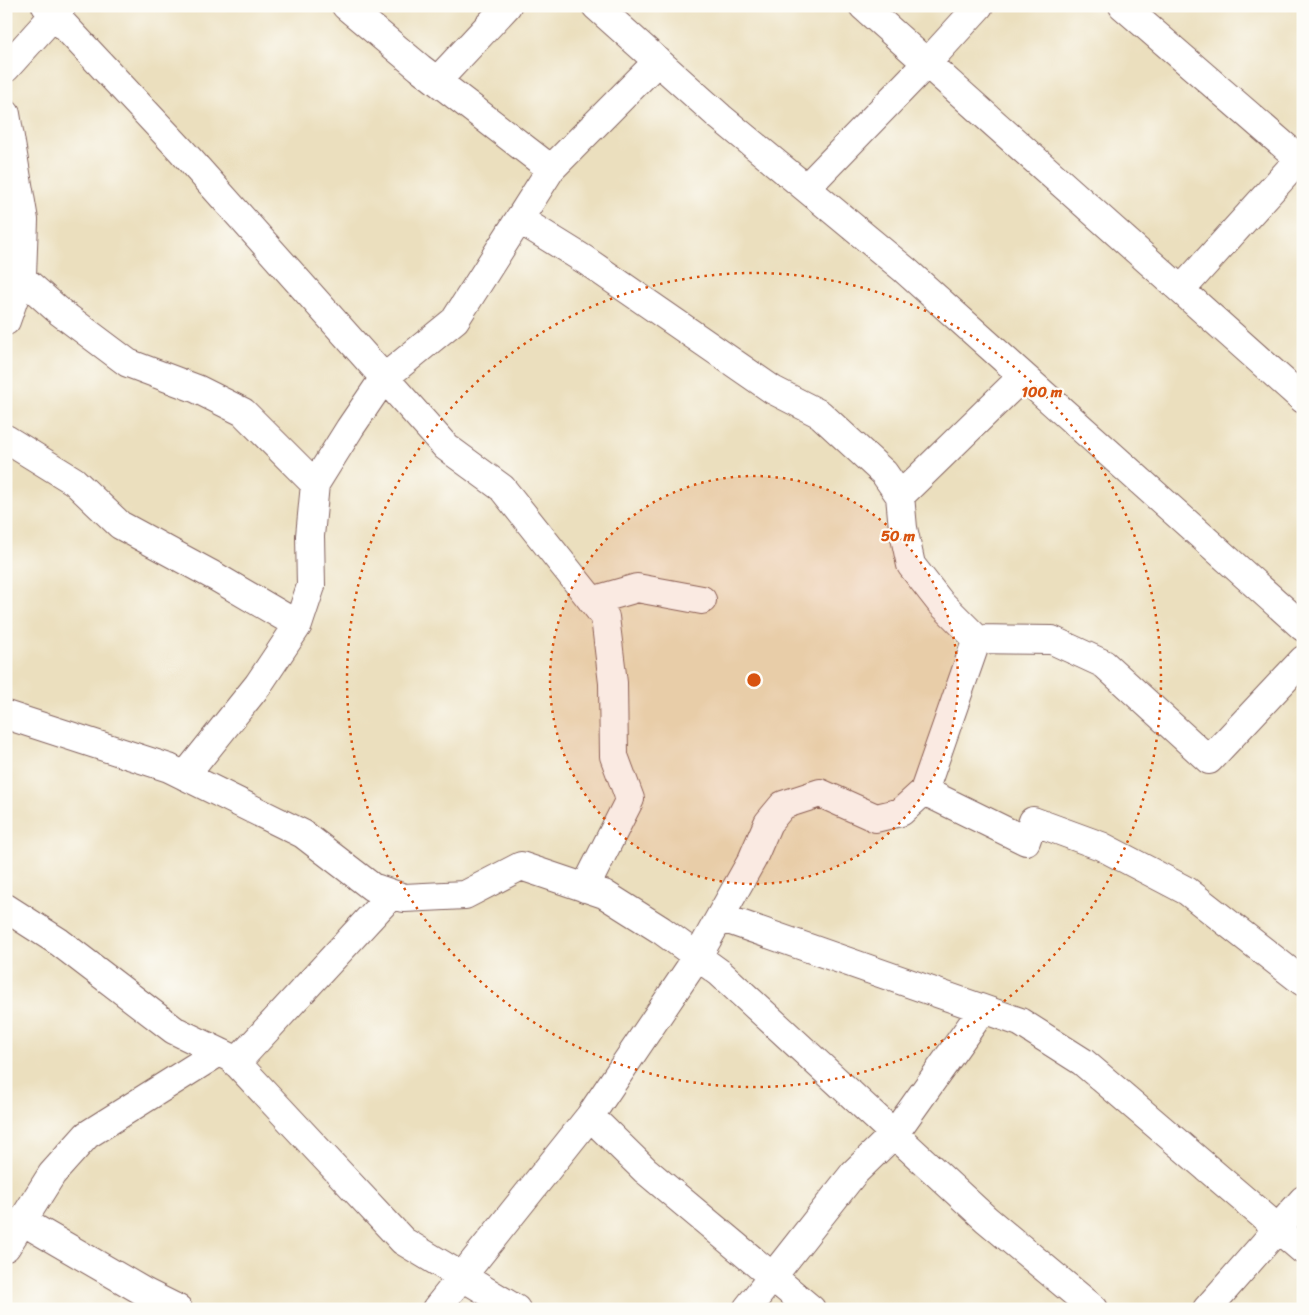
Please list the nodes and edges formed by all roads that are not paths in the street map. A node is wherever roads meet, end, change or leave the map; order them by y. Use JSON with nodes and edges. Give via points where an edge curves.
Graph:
{"nodes":[{"id":1,"x":346,"y":6,"type":"edge"},
{"id":2,"x":507,"y":6,"type":"edge"},
{"id":3,"x":596,"y":6,"type":"edge"},
{"id":4,"x":863,"y":6,"type":"edge"},
{"id":5,"x":978,"y":6,"type":"edge"},
{"id":6,"x":1124,"y":6,"type":"edge"},
{"id":7,"x":54,"y":9,"type":"edge"},
{"id":8,"x":658,"y":61,"type":"junction"},
{"id":9,"x":927,"y":63,"type":"junction"},
{"id":10,"x":6,"y":68,"type":"edge"},
{"id":11,"x":437,"y":81,"type":"junction"},
{"id":12,"x":6,"y":114,"type":"edge"},
{"id":13,"x":1302,"y":159,"type":"edge"},
{"id":14,"x":551,"y":169,"type":"junction"},
{"id":15,"x":806,"y":188,"type":"junction"},
{"id":16,"x":519,"y":218,"type":"junction"},
{"id":17,"x":14,"y":270,"type":"edge"},
{"id":18,"x":1181,"y":290,"type":"junction"},
{"id":19,"x":6,"y":321,"type":"edge"},
{"id":20,"x":1023,"y":376,"type":"junction"},
{"id":21,"x":384,"y":378,"type":"junction"},
{"id":22,"x":1303,"y":399,"type":"edge"},
{"id":23,"x":6,"y":439,"type":"edge"},
{"id":24,"x":315,"y":484,"type":"junction"},
{"id":25,"x":900,"y":496,"type":"junction"},
{"id":26,"x":702,"y":600,"type":"dead end"},
{"id":27,"x":592,"y":601,"type":"junction"},
{"id":28,"x":298,"y":626,"type":"junction"},
{"id":29,"x":1303,"y":627,"type":"edge"},
{"id":30,"x":977,"y":639,"type":"junction"},
{"id":31,"x":1303,"y":660,"type":"edge"},
{"id":32,"x":6,"y":715,"type":"edge"},
{"id":33,"x":185,"y":776,"type":"junction"},
{"id":34,"x":924,"y":791,"type":"junction"},
{"id":35,"x":585,"y":888,"type":"junction"},
{"id":36,"x":392,"y":894,"type":"junction"},
{"id":37,"x":6,"y":908,"type":"edge"},
{"id":38,"x":720,"y":918,"type":"junction"},
{"id":39,"x":698,"y":956,"type":"junction"},
{"id":40,"x":1303,"y":982,"type":"edge"},
{"id":41,"x":983,"y":1008,"type":"junction"},
{"id":42,"x":228,"y":1057,"type":"junction"},
{"id":43,"x":590,"y":1116,"type":"junction"},
{"id":44,"x":895,"y":1133,"type":"junction"},
{"id":45,"x":1303,"y":1200,"type":"edge"},
{"id":46,"x":1278,"y":1229,"type":"junction"},
{"id":47,"x":12,"y":1232,"type":"edge"},
{"id":48,"x":1303,"y":1250,"type":"edge"},
{"id":49,"x":462,"y":1276,"type":"junction"},
{"id":50,"x":773,"y":1276,"type":"junction"},
{"id":51,"x":178,"y":1309,"type":"edge"},
{"id":52,"x":436,"y":1309,"type":"edge"},
{"id":53,"x":516,"y":1309,"type":"edge"},
{"id":54,"x":747,"y":1309,"type":"edge"},
{"id":55,"x":811,"y":1309,"type":"edge"},
{"id":56,"x":1094,"y":1309,"type":"edge"},
{"id":57,"x":1207,"y":1309,"type":"edge"}],
"edges":[{"from":1,"to":11,"type":"street"},
{"from":2,"to":11,"type":"street"},
{"from":3,"to":8,"type":"street"},
{"from":4,"to":9,"type":"street"},
{"from":5,"to":9,"type":"street"},
{"from":6,"to":13,"type":"street"},
{"from":7,"to":10,"type":"street"},
{"from":7,"to":21,"type":"street"},
{"from":8,"to":14,"type":"street"},
{"from":8,"to":15,"type":"street"},
{"from":9,"to":15,"type":"street"},
{"from":9,"to":18,"type":"street"},
{"from":11,"to":14,"type":"street"},
{"from":12,"to":17,"type":"street","via":[[24,220]]},
{"from":13,"to":18,"type":"street"},
{"from":14,"to":16,"type":"street"},
{"from":15,"to":20,"type":"street","via":[[905,270]]},
{"from":16,"to":21,"type":"street","via":[[455,320]]},
{"from":16,"to":25,"type":"street","via":[[773,390],[820,414],[884,473]]},
{"from":17,"to":19,"type":"street"},
{"from":17,"to":24,"type":"street","via":[[60,312],[128,363],[197,389],[243,412]]},
{"from":18,"to":22,"type":"street"},
{"from":20,"to":25,"type":"street"},
{"from":20,"to":29,"type":"street"},
{"from":21,"to":24,"type":"street"},
{"from":21,"to":27,"type":"street","via":[[446,447],[502,488]]},
{"from":23,"to":28,"type":"street","via":[[74,481],[120,525]]},
{"from":24,"to":28,"type":"street","via":[[310,586]]},
{"from":25,"to":30,"type":"street","via":[[911,565],[940,602]]},
{"from":26,"to":27,"type":"street","via":[[637,588]]},
{"from":27,"to":35,"type":"street","via":[[605,617],[613,682],[614,756],[630,799]]},
{"from":28,"to":33,"type":"street","via":[[258,684]]},
{"from":30,"to":31,"type":"street","via":[[1052,640],[1104,664],[1209,760]]},
{"from":30,"to":34,"type":"street"},
{"from":32,"to":33,"type":"street"},
{"from":33,"to":36,"type":"street","via":[[303,834],[372,887]]},
{"from":34,"to":38,"type":"street","via":[[902,812],[876,818],[820,794],[783,805],[768,823]]},
{"from":34,"to":40,"type":"street","via":[[1026,840],[1033,821],[1101,846],[1187,891]]},
{"from":35,"to":36,"type":"street","via":[[522,866],[465,895],[404,898]]},
{"from":35,"to":39,"type":"street","via":[[604,894]]},
{"from":36,"to":42,"type":"street"},
{"from":37,"to":42,"type":"street","via":[[59,942],[174,1030]]},
{"from":38,"to":39,"type":"street"},
{"from":38,"to":41,"type":"street"},
{"from":39,"to":43,"type":"street"},
{"from":39,"to":44,"type":"street"},
{"from":41,"to":44,"type":"street"},
{"from":41,"to":46,"type":"street","via":[[1020,1022],[1083,1062]]},
{"from":42,"to":47,"type":"street","via":[[87,1135],[52,1174]]},
{"from":42,"to":49,"type":"street","via":[[402,1242]]},
{"from":43,"to":49,"type":"street"},
{"from":43,"to":50,"type":"street","via":[[645,1170]]},
{"from":44,"to":50,"type":"street","via":[[854,1173]]},
{"from":44,"to":56,"type":"street","via":[[986,1219]]},
{"from":45,"to":46,"type":"street"},
{"from":46,"to":48,"type":"street"},
{"from":46,"to":57,"type":"street"},
{"from":47,"to":51,"type":"street"},
{"from":49,"to":52,"type":"street"},
{"from":49,"to":53,"type":"street"},
{"from":50,"to":54,"type":"street"},
{"from":50,"to":55,"type":"street"}]}
